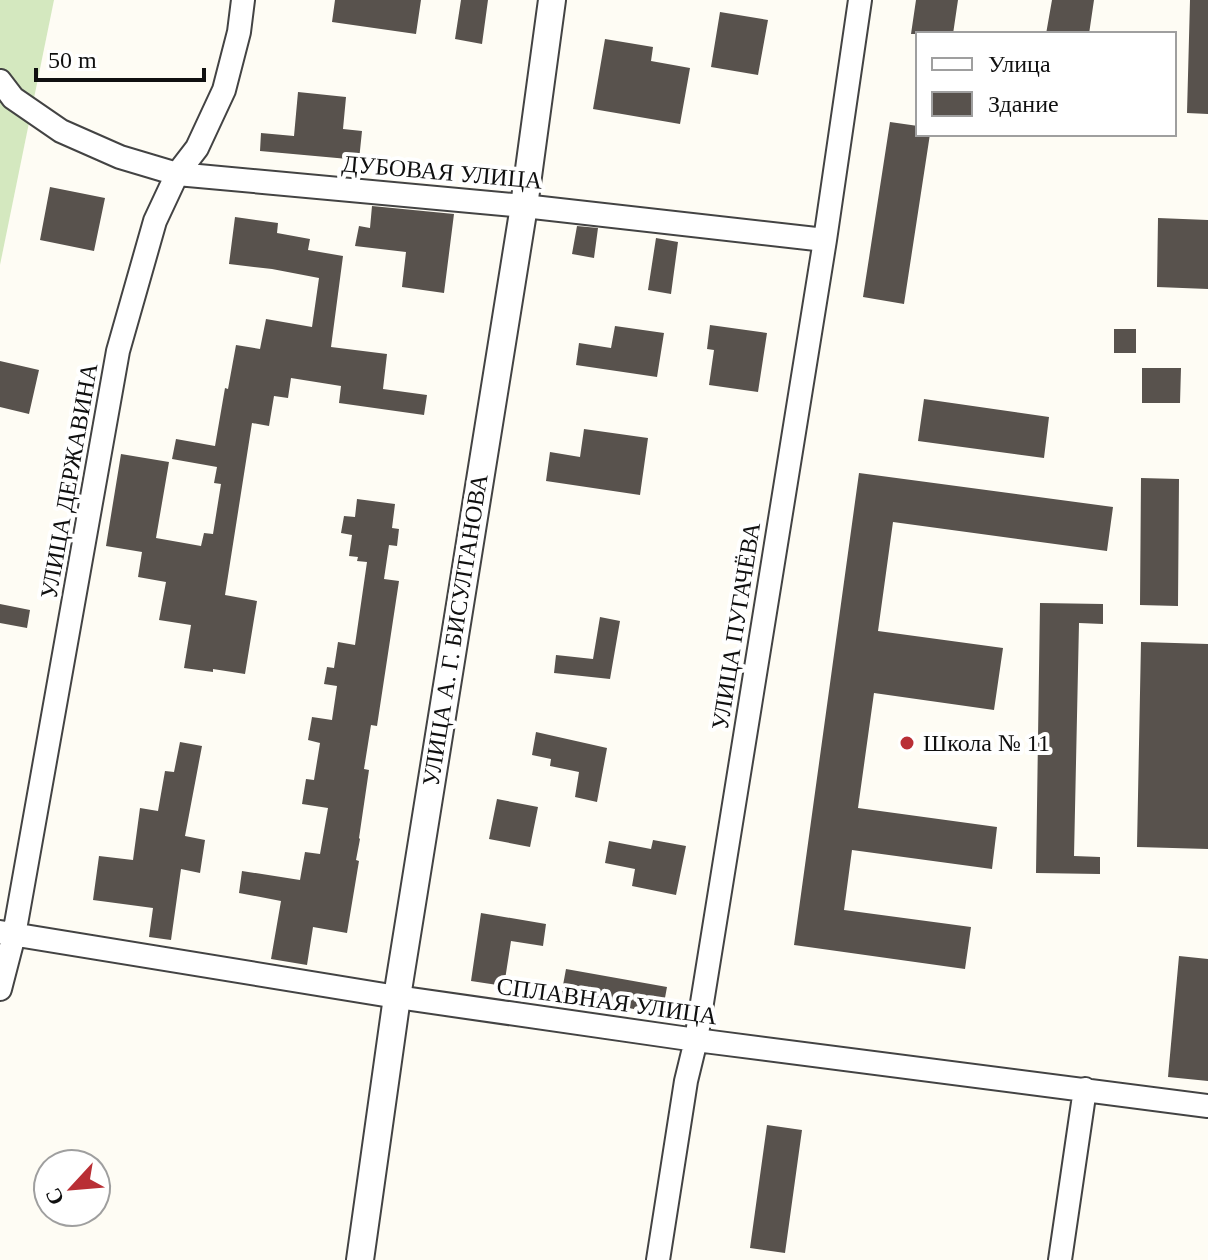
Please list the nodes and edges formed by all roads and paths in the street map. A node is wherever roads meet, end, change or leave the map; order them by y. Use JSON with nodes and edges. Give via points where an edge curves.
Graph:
{"nodes":[{"id":1,"x":243,"y":0,"type":"edge"},
{"id":2,"x":552,"y":0,"type":"edge"},
{"id":3,"x":860,"y":0,"type":"edge"},
{"id":4,"x":0,"y":81,"type":"edge"},
{"id":5,"x":177,"y":174,"type":"junction"},
{"id":6,"x":524,"y":206,"type":"junction"},
{"id":7,"x":825,"y":240,"type":"junction"},
{"id":8,"x":7,"y":933,"type":"edge"},
{"id":9,"x":0,"y":989,"type":"edge"},
{"id":10,"x":397,"y":997,"type":"junction"},
{"id":11,"x":696,"y":1040,"type":"junction"},
{"id":12,"x":1085,"y":1089,"type":"junction"},
{"id":13,"x":1208,"y":1106,"type":"edge"},
{"id":14,"x":360,"y":1260,"type":"edge"},
{"id":15,"x":658,"y":1260,"type":"edge"},
{"id":16,"x":1060,"y":1260,"type":"edge"}],
"edges":[{"from":1,"to":5,"type":"street","name":"УЛИЦА ДЕРЖАВИНА","via":[[224,90],[197,148]]},
{"from":2,"to":6,"type":"street","name":"УЛИЦА А. Г. БИСУЛТАНОВА"},
{"from":3,"to":7,"type":"street","name":"УЛИЦА ПУГАЧЁВА"},
{"from":4,"to":5,"type":"street","name":"ДУБОВАЯ УЛИЦА","via":[[13,98],[61,131]]},
{"from":5,"to":6,"type":"street","name":"ДУБОВАЯ УЛИЦА"},
{"from":5,"to":8,"type":"street","name":"УЛИЦА ДЕРЖАВИНА","via":[[155,221],[118,351]]},
{"from":6,"to":7,"type":"street","name":"ДУБОВАЯ УЛИЦА"},
{"from":6,"to":10,"type":"street","name":"УЛИЦА А. Г. БИСУЛТАНОВА"},
{"from":7,"to":11,"type":"street","name":"УЛИЦА ПУГАЧЁВА"},
{"from":8,"to":9,"type":"street","name":"УЛИЦА ДЕРЖАВИНА"},
{"from":8,"to":10,"type":"street","name":"СПЛАВНАЯ УЛИЦА"},
{"from":10,"to":11,"type":"street","name":"СПЛАВНАЯ УЛИЦА"},
{"from":10,"to":14,"type":"street","name":"УЛИЦА А. Г. БИСУЛТАНОВА"},
{"from":11,"to":12,"type":"street","name":"СПЛАВНАЯ УЛИЦА"},
{"from":11,"to":15,"type":"street","name":"УЛИЦА ПУГАЧЁВА"},
{"from":12,"to":13,"type":"street","name":"СПЛАВНАЯ УЛИЦА"},
{"from":12,"to":16,"type":"street"}]}
